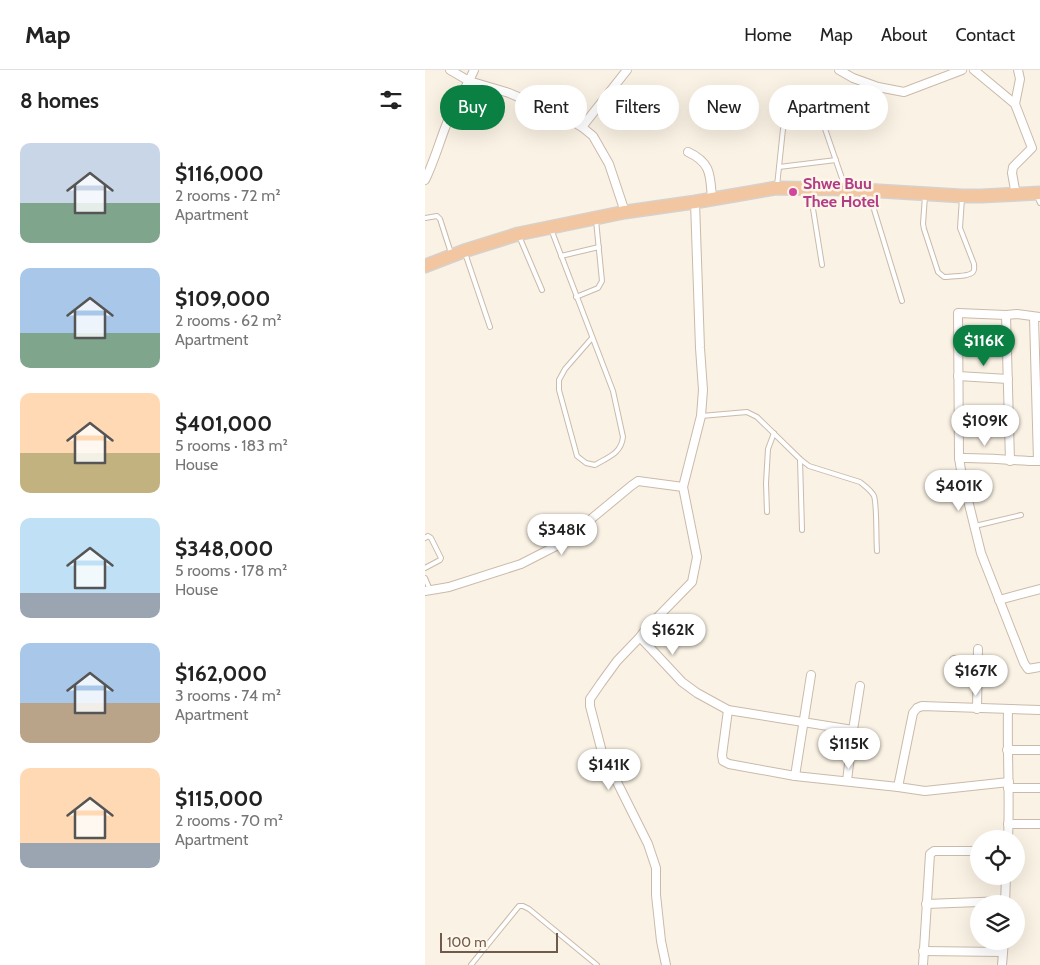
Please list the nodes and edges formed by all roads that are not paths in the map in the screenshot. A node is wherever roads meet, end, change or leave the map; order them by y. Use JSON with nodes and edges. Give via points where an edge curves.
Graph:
{"nodes":[{"id":1,"x":450,"y":70,"type":"edge"},
{"id":2,"x":474,"y":70,"type":"edge"},
{"id":3,"x":627,"y":70,"type":"edge"},
{"id":4,"x":839,"y":70,"type":"edge"},
{"id":5,"x":962,"y":70,"type":"edge"},
{"id":6,"x":974,"y":70,"type":"edge"},
{"id":7,"x":1018,"y":70,"type":"edge"},
{"id":8,"x":469,"y":81,"type":"junction"},
{"id":9,"x":515,"y":96,"type":"edge"},
{"id":10,"x":1015,"y":104,"type":"junction"},
{"id":11,"x":587,"y":121,"type":"edge"},
{"id":12,"x":586,"y":130,"type":"edge"},
{"id":13,"x":1040,"y":144,"type":"edge"},
{"id":14,"x":1032,"y":148,"type":"junction"},
{"id":15,"x":688,"y":152,"type":"dead end"},
{"id":16,"x":836,"y":160,"type":"junction"},
{"id":17,"x":779,"y":167,"type":"junction"},
{"id":18,"x":425,"y":180,"type":"edge"},
{"id":19,"x":776,"y":188,"type":"junction"},
{"id":20,"x":810,"y":188,"type":"junction"},
{"id":21,"x":846,"y":189,"type":"junction"},
{"id":22,"x":868,"y":190,"type":"junction"},
{"id":23,"x":925,"y":194,"type":"junction"},
{"id":24,"x":1016,"y":195,"type":"junction"},
{"id":25,"x":963,"y":196,"type":"junction"},
{"id":26,"x":1039,"y":197,"type":"edge"},
{"id":27,"x":712,"y":199,"type":"junction"},
{"id":28,"x":695,"y":202,"type":"junction"},
{"id":29,"x":625,"y":212,"type":"junction"},
{"id":30,"x":425,"y":218,"type":"edge"},
{"id":31,"x":596,"y":218,"type":"junction"},
{"id":32,"x":550,"y":227,"type":"junction"},
{"id":33,"x":519,"y":234,"type":"junction"},
{"id":34,"x":599,"y":247,"type":"junction"},
{"id":35,"x":458,"y":253,"type":"junction"},
{"id":36,"x":561,"y":256,"type":"junction"},
{"id":37,"x":822,"y":265,"type":"dead end"},
{"id":38,"x":425,"y":266,"type":"edge"},
{"id":39,"x":542,"y":290,"type":"dead end"},
{"id":40,"x":576,"y":296,"type":"junction"},
{"id":41,"x":902,"y":301,"type":"dead end"},
{"id":42,"x":1006,"y":314,"type":"junction"},
{"id":43,"x":1037,"y":317,"type":"edge"},
{"id":44,"x":490,"y":327,"type":"dead end"},
{"id":45,"x":592,"y":338,"type":"junction"},
{"id":46,"x":958,"y":376,"type":"junction"},
{"id":47,"x":1007,"y":379,"type":"junction"},
{"id":48,"x":701,"y":416,"type":"junction"},
{"id":49,"x":774,"y":433,"type":"junction"},
{"id":50,"x":959,"y":458,"type":"junction"},
{"id":51,"x":800,"y":459,"type":"junction"},
{"id":52,"x":1010,"y":461,"type":"junction"},
{"id":53,"x":1039,"y":461,"type":"edge"},
{"id":54,"x":683,"y":488,"type":"junction"},
{"id":55,"x":767,"y":512,"type":"dead end"},
{"id":56,"x":1021,"y":515,"type":"dead end"},
{"id":57,"x":974,"y":526,"type":"junction"},
{"id":58,"x":802,"y":530,"type":"dead end"},
{"id":59,"x":425,"y":538,"type":"edge"},
{"id":60,"x":877,"y":551,"type":"dead end"},
{"id":61,"x":425,"y":568,"type":"edge"},
{"id":62,"x":425,"y":578,"type":"edge"},
{"id":63,"x":1040,"y":589,"type":"edge"},
{"id":64,"x":427,"y":591,"type":"edge"},
{"id":65,"x":999,"y":600,"type":"junction"},
{"id":66,"x":640,"y":637,"type":"junction"},
{"id":67,"x":979,"y":649,"type":"dead end"},
{"id":68,"x":954,"y":660,"type":"dead end"},
{"id":69,"x":978,"y":662,"type":"junction"},
{"id":70,"x":1040,"y":667,"type":"edge"},
{"id":71,"x":811,"y":676,"type":"dead end"},
{"id":72,"x":861,"y":686,"type":"dead end"},
{"id":73,"x":977,"y":709,"type":"junction"},
{"id":74,"x":1008,"y":709,"type":"junction"},
{"id":75,"x":728,"y":710,"type":"junction"},
{"id":76,"x":1040,"y":710,"type":"edge"},
{"id":77,"x":803,"y":722,"type":"junction"},
{"id":78,"x":853,"y":730,"type":"junction"},
{"id":79,"x":1007,"y":750,"type":"junction"},
{"id":80,"x":1040,"y":750,"type":"edge"},
{"id":81,"x":795,"y":776,"type":"junction"},
{"id":82,"x":847,"y":781,"type":"junction"},
{"id":83,"x":1009,"y":785,"type":"junction"},
{"id":84,"x":898,"y":787,"type":"junction"},
{"id":85,"x":1040,"y":788,"type":"edge"},
{"id":86,"x":1009,"y":824,"type":"junction"},
{"id":87,"x":1040,"y":824,"type":"edge"},
{"id":88,"x":1009,"y":830,"type":"edge"},
{"id":89,"x":970,"y":851,"type":"edge"},
{"id":90,"x":970,"y":903,"type":"edge"},
{"id":91,"x":926,"y":904,"type":"junction"},
{"id":92,"x":923,"y":952,"type":"junction"},
{"id":93,"x":1003,"y":952,"type":"joint"},
{"id":94,"x":471,"y":965,"type":"edge"},
{"id":95,"x":597,"y":965,"type":"edge"},
{"id":96,"x":666,"y":965,"type":"edge"},
{"id":97,"x":923,"y":965,"type":"edge"},
{"id":98,"x":1002,"y":965,"type":"edge"}],
"edges":[{"from":1,"to":8,"type":"street"},
{"from":2,"to":8,"type":"street"},
{"from":3,"to":11,"type":"street"},
{"from":4,"to":5,"type":"street","via":[[878,87],[904,92]]},
{"from":6,"to":10,"type":"street"},
{"from":7,"to":10,"type":"street","via":[[1020,79]]},
{"from":8,"to":9,"type":"street"},
{"from":8,"to":18,"type":"street","via":[[449,117]]},
{"from":10,"to":14,"type":"street"},
{"from":12,"to":29,"type":"street","via":[[593,136],[609,164]]},
{"from":13,"to":14,"type":"street"},
{"from":14,"to":24,"type":"street","via":[[1013,166]]},
{"from":15,"to":27,"type":"street","via":[[705,163],[710,174]]},
{"from":16,"to":17,"type":"lane"},
{"from":16,"to":17,"type":"lane","via":[[823,123],[812,115],[789,119],[783,129]]},
{"from":16,"to":21,"type":"lane"},
{"from":17,"to":19,"type":"lane"},
{"from":19,"to":20,"type":"highway"},
{"from":19,"to":27,"type":"highway"},
{"from":20,"to":21,"type":"highway"},
{"from":20,"to":37,"type":"lane"},
{"from":21,"to":22,"type":"highway"},
{"from":22,"to":23,"type":"highway"},
{"from":22,"to":41,"type":"lane"},
{"from":23,"to":25,"type":"highway"},
{"from":23,"to":25,"type":"lane","via":[[924,229],[938,272],[945,277],[968,275],[974,270],[960,228]]},
{"from":24,"to":25,"type":"highway"},
{"from":24,"to":26,"type":"highway"},
{"from":27,"to":28,"type":"highway"},
{"from":28,"to":29,"type":"highway"},
{"from":28,"to":48,"type":"street","via":[[703,390]]},
{"from":29,"to":31,"type":"highway"},
{"from":30,"to":35,"type":"lane","via":[[437,216],[440,219]]},
{"from":31,"to":32,"type":"highway"},
{"from":31,"to":34,"type":"lane"},
{"from":32,"to":33,"type":"highway"},
{"from":32,"to":36,"type":"lane"},
{"from":33,"to":35,"type":"highway"},
{"from":33,"to":39,"type":"lane"},
{"from":34,"to":36,"type":"lane"},
{"from":34,"to":40,"type":"lane","via":[[600,286]]},
{"from":35,"to":38,"type":"highway"},
{"from":35,"to":44,"type":"lane"},
{"from":36,"to":40,"type":"lane"},
{"from":40,"to":45,"type":"lane"},
{"from":42,"to":43,"type":"street"},
{"from":42,"to":46,"type":"street","via":[[958,313]]},
{"from":42,"to":47,"type":"street"},
{"from":43,"to":53,"type":"street"},
{"from":45,"to":45,"type":"lane","via":[[613,391],[623,437],[617,452],[595,465],[577,456],[559,390],[559,380],[565,369]]},
{"from":46,"to":47,"type":"street"},
{"from":46,"to":50,"type":"street"},
{"from":47,"to":52,"type":"street"},
{"from":48,"to":49,"type":"lane","via":[[747,412]]},
{"from":48,"to":54,"type":"street"},
{"from":49,"to":51,"type":"lane"},
{"from":49,"to":55,"type":"lane","via":[[768,449]]},
{"from":50,"to":52,"type":"street"},
{"from":50,"to":57,"type":"street"},
{"from":51,"to":58,"type":"lane"},
{"from":51,"to":60,"type":"lane","via":[[809,466],[860,482],[869,489],[875,498]]},
{"from":52,"to":53,"type":"street"},
{"from":54,"to":64,"type":"street","via":[[639,481],[562,543],[521,564]]},
{"from":54,"to":66,"type":"street","via":[[697,557],[692,582]]},
{"from":56,"to":57,"type":"lane"},
{"from":57,"to":65,"type":"street"},
{"from":59,"to":61,"type":"lane","via":[[431,538],[441,558]]},
{"from":62,"to":64,"type":"lane"},
{"from":63,"to":65,"type":"street"},
{"from":65,"to":70,"type":"street","via":[[1025,666],[1027,669]]},
{"from":66,"to":75,"type":"street","via":[[682,682]]},
{"from":66,"to":96,"type":"street","via":[[601,682],[590,699],[590,706],[602,752],[648,844],[655,868]]},
{"from":67,"to":69,"type":"street"},
{"from":68,"to":69,"type":"street"},
{"from":69,"to":73,"type":"street"},
{"from":71,"to":77,"type":"street"},
{"from":72,"to":78,"type":"street"},
{"from":73,"to":74,"type":"street"},
{"from":73,"to":84,"type":"street","via":[[917,708],[913,713]]},
{"from":74,"to":76,"type":"street"},
{"from":74,"to":79,"type":"street"},
{"from":75,"to":77,"type":"street"},
{"from":75,"to":81,"type":"street","via":[[721,755],[723,761]]},
{"from":77,"to":78,"type":"street"},
{"from":77,"to":81,"type":"street"},
{"from":78,"to":82,"type":"street"},
{"from":79,"to":80,"type":"street"},
{"from":79,"to":83,"type":"street"},
{"from":81,"to":82,"type":"street"},
{"from":82,"to":84,"type":"street"},
{"from":83,"to":84,"type":"street","via":[[925,791]]},
{"from":83,"to":85,"type":"street"},
{"from":83,"to":86,"type":"street"},
{"from":86,"to":87,"type":"street"},
{"from":86,"to":88,"type":"street"},
{"from":89,"to":91,"type":"street","via":[[934,851],[929,854]]},
{"from":90,"to":91,"type":"street"},
{"from":91,"to":92,"type":"street"},
{"from":92,"to":93,"type":"street"},
{"from":92,"to":97,"type":"street"},
{"from":93,"to":98,"type":"street"},
{"from":94,"to":95,"type":"lane","via":[[519,906],[523,906]]}]}
